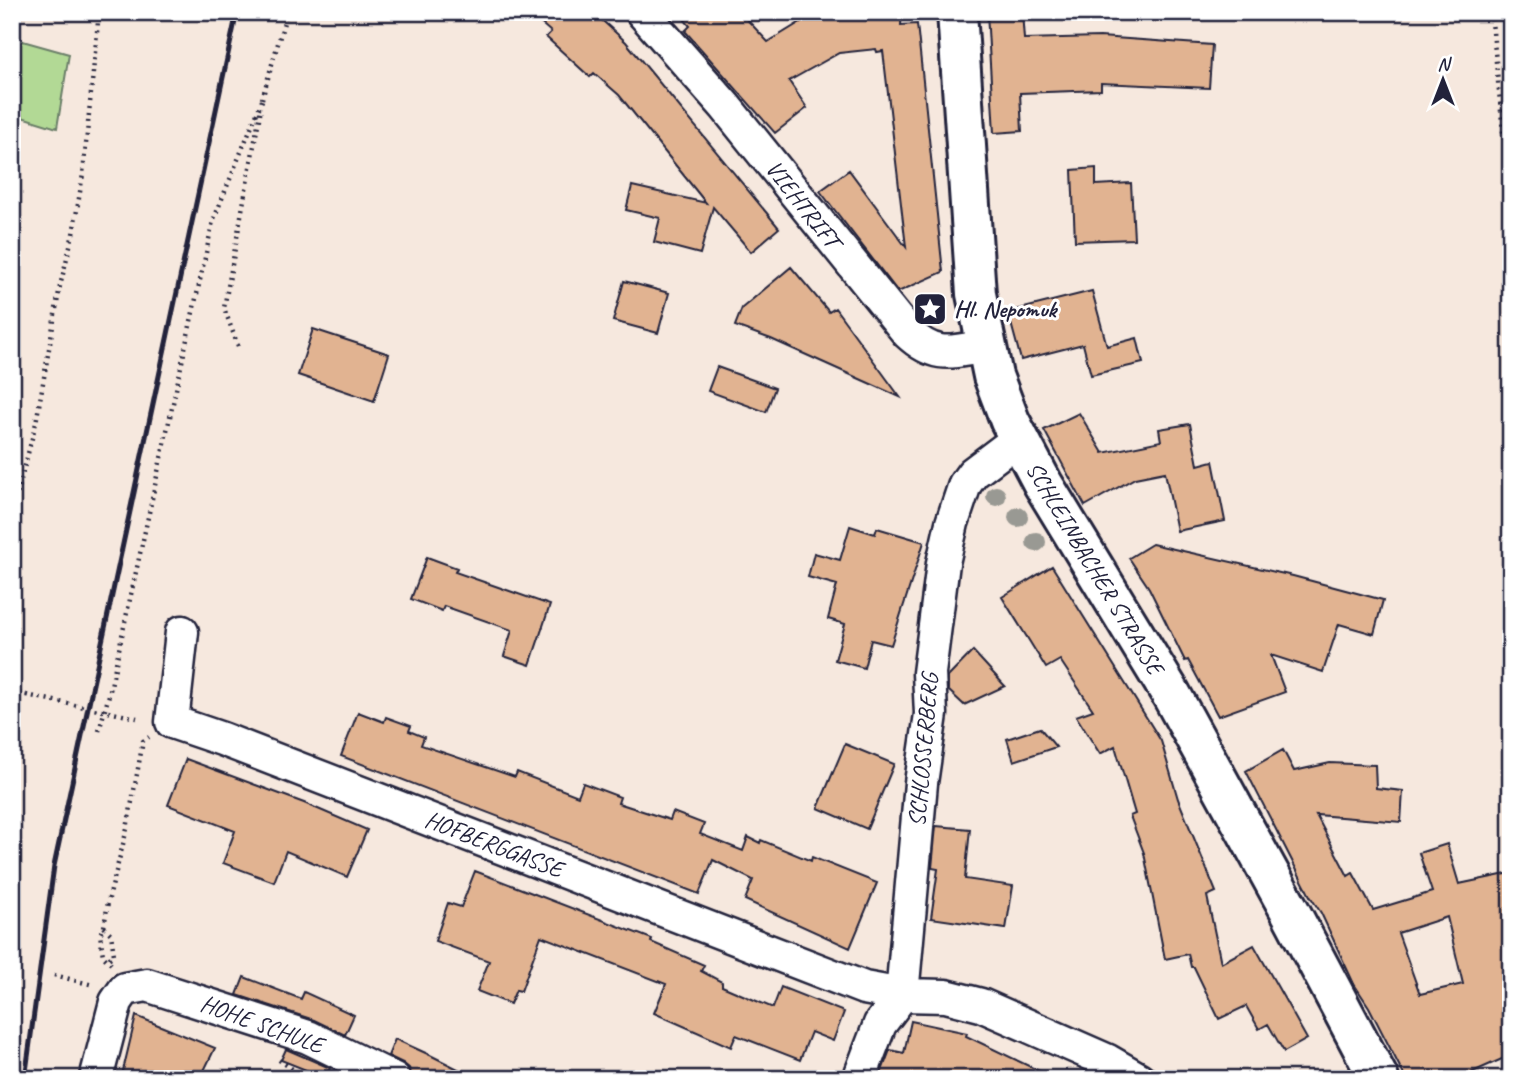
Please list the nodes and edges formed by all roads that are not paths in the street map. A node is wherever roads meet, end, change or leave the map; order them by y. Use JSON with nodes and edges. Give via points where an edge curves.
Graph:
{"nodes":[{"id":1,"x":642,"y":12,"type":"edge"},
{"id":2,"x":957,"y":12,"type":"edge"},
{"id":3,"x":986,"y":346,"type":"junction"},
{"id":4,"x":1018,"y":439,"type":"junction"},
{"id":5,"x":182,"y":632,"type":"dead end"},
{"id":6,"x":902,"y":995,"type":"junction"},
{"id":7,"x":96,"y":1079,"type":"edge"},
{"id":8,"x":394,"y":1079,"type":"edge"},
{"id":9,"x":859,"y":1079,"type":"edge"},
{"id":10,"x":1139,"y":1079,"type":"edge"},
{"id":11,"x":1379,"y":1079,"type":"edge"}],
"edges":[{"from":1,"to":3,"type":"street","name":"VIEHTRIFT","via":[[725,106],[908,333],[934,351]]},
{"from":2,"to":3,"type":"main road","name":"SCHLEINBACHER STRASSE","via":[[971,242]]},
{"from":3,"to":4,"type":"main road","name":"SCHLEINBACHER STRASSE"},
{"from":4,"to":6,"type":"street","name":"SCHLOSSERBERG","via":[[984,462],[965,484],[943,563],[929,673],[931,714]]},
{"from":4,"to":11,"type":"main road","name":"SCHLEINBACHER STRASSE","via":[[1178,706]]},
{"from":5,"to":6,"type":"street","name":"HOFBERGGASSE","via":[[172,722],[864,988]]},
{"from":6,"to":9,"type":"street","via":[[880,1024]]},
{"from":6,"to":10,"type":"street","name":"HOFBERGGASSE","via":[[946,996],[981,1005]]},
{"from":7,"to":8,"type":"street","name":"HOHE SCHULE","via":[[116,1002],[125,989],[147,985],[308,1037]]}]}
